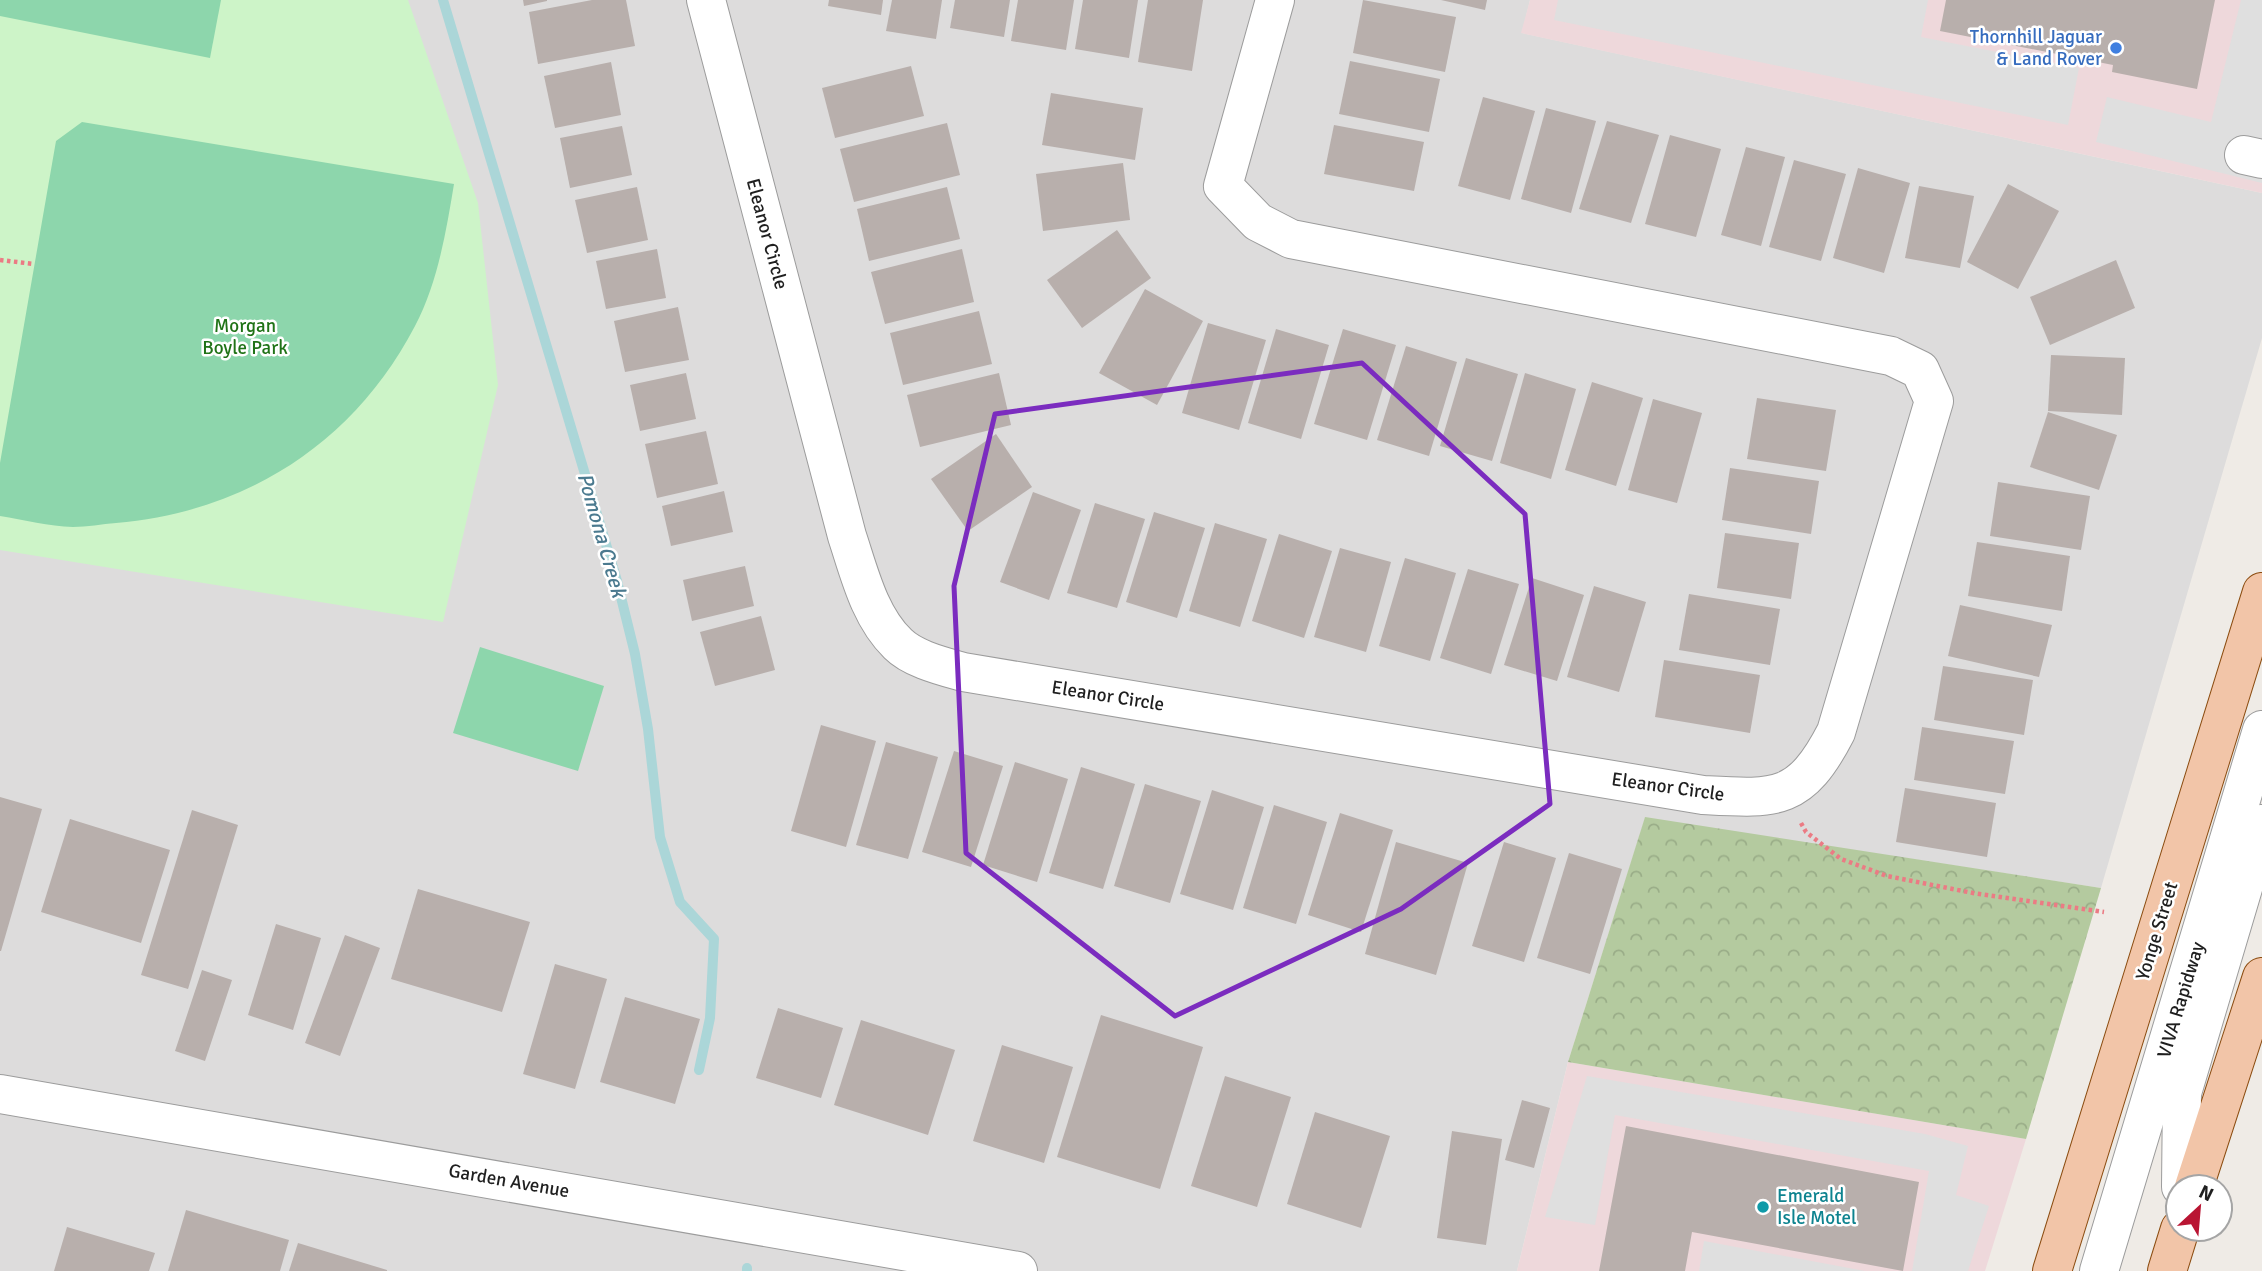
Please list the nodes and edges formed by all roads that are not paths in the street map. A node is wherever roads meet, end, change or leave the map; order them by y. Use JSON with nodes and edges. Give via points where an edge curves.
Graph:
{"nodes":[{"id":1,"x":706,"y":0,"type":"edge"},
{"id":2,"x":1275,"y":0,"type":"edge"},
{"id":3,"x":2262,"y":592,"type":"edge"},
{"id":4,"x":2262,"y":730,"type":"edge"},
{"id":5,"x":2262,"y":824,"type":"edge"},
{"id":6,"x":2262,"y":977,"type":"edge"},
{"id":7,"x":0,"y":1094,"type":"edge"},
{"id":8,"x":2181,"y":1173,"type":"edge"},
{"id":9,"x":2199,"y":1173,"type":"edge"},
{"id":10,"x":2176,"y":1243,"type":"edge"},
{"id":11,"x":1018,"y":1271,"type":"edge"},
{"id":12,"x":2052,"y":1271,"type":"edge"},
{"id":13,"x":2099,"y":1271,"type":"edge"},
{"id":14,"x":2167,"y":1271,"type":"edge"}],
"edges":[{"from":1,"to":2,"type":"street","name":"Eleanor Circle","via":[[847,536],[878,617],[899,645],[962,672],[1703,794],[1743,797],[1781,793],[1805,782],[1836,732],[1934,401],[1920,370],[1891,356],[1291,239],[1258,222],[1223,186]]},
{"from":3,"to":12,"type":"main road","name":"Yonge Street"},
{"from":4,"to":13,"type":"street","name":"VIVA Rapidway"},
{"from":5,"to":8,"type":"street","name":"VIVA Rapidway","via":[[2182,1093]]},
{"from":6,"to":9,"type":"main road"},
{"from":7,"to":11,"type":"street","name":"Garden Avenue"},
{"from":10,"to":14,"type":"main road"}]}
